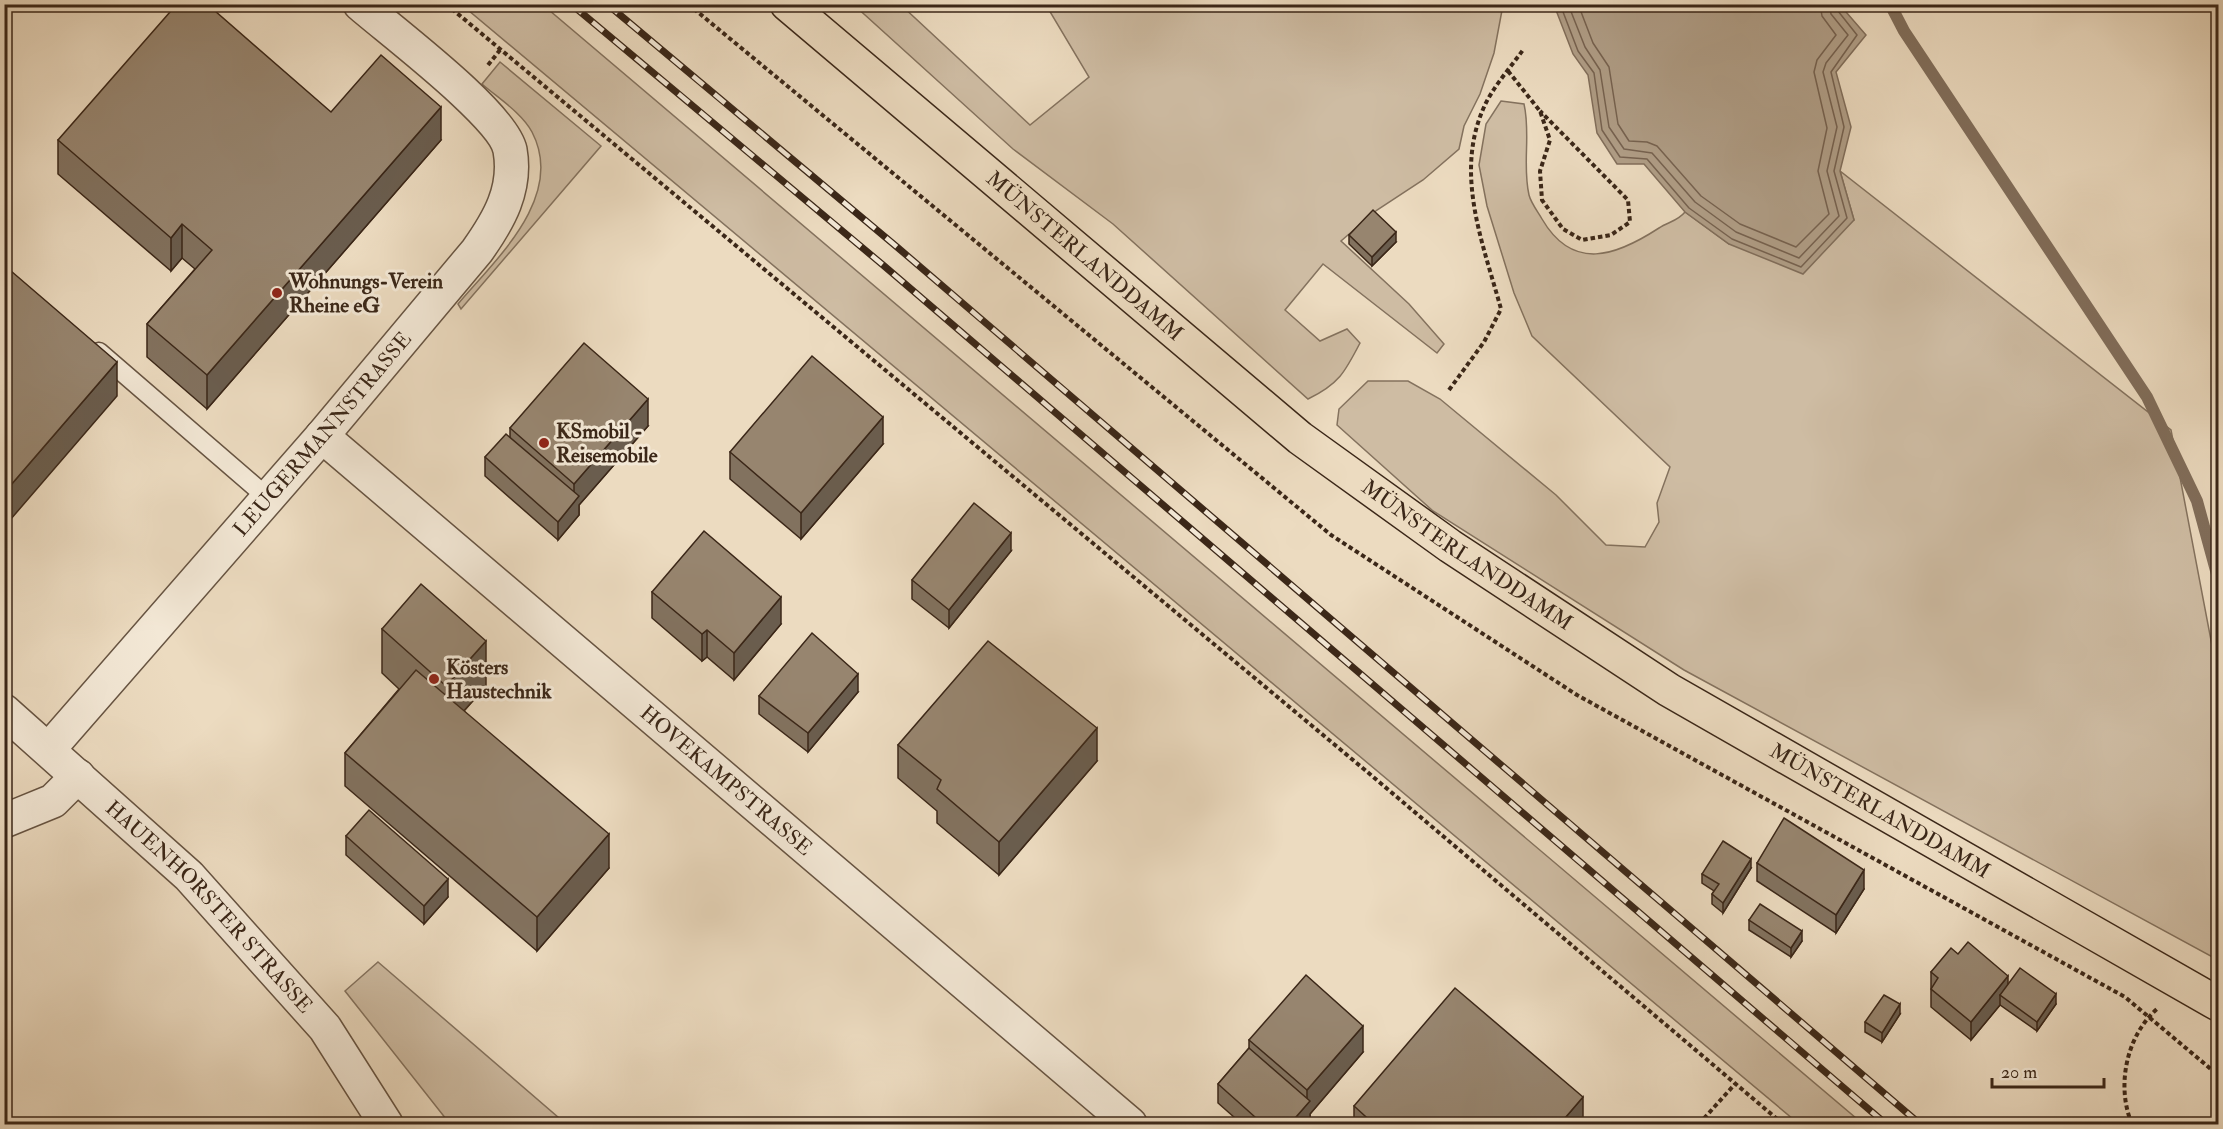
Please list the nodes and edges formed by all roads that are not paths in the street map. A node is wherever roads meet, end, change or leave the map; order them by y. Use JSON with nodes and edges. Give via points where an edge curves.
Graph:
{"nodes":[{"id":1,"x":360,"y":4,"type":"edge"},
{"id":2,"x":787,"y":4,"type":"edge"},
{"id":3,"x":89,"y":344,"type":"edge"},
{"id":4,"x":322,"y":436,"type":"junction"},
{"id":5,"x":268,"y":498,"type":"junction"},
{"id":6,"x":4,"y":711,"type":"edge"},
{"id":7,"x":49,"y":748,"type":"junction"},
{"id":8,"x":78,"y":776,"type":"junction"},
{"id":9,"x":4,"y":821,"type":"edge"},
{"id":10,"x":2218,"y":1004,"type":"edge"},
{"id":11,"x":386,"y":1125,"type":"edge"},
{"id":12,"x":1130,"y":1125,"type":"edge"}],
"edges":[{"from":1,"to":4,"type":"street","name":"LEUGERMANNSTRASSE","via":[[465,94],[495,125],[509,147],[512,175],[507,202],[477,251]]},
{"from":2,"to":10,"type":"main road","name":"MÜNSTERLANDDAMM","via":[[1300,438],[1450,546],[1669,690]]},
{"from":3,"to":5,"type":"lane"},
{"from":4,"to":5,"type":"street","name":"LEUGERMANNSTRASSE"},
{"from":4,"to":12,"type":"street","name":"HOVEKAMPSTRASSE"},
{"from":5,"to":7,"type":"street","name":"LEUGERMANNSTRASSE"},
{"from":6,"to":7,"type":"street","name":"HAUENHORSTER STRASSE"},
{"from":7,"to":8,"type":"street","name":"HAUENHORSTER STRASSE"},
{"from":8,"to":9,"type":"street","via":[[53,801]]},
{"from":8,"to":11,"type":"street","name":"HAUENHORSTER STRASSE","via":[[189,876],[317,1020]]}]}
